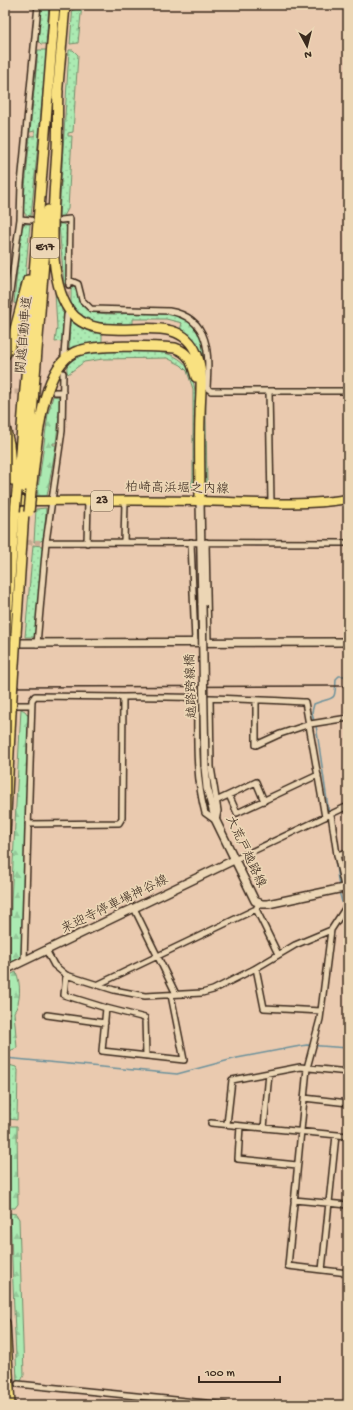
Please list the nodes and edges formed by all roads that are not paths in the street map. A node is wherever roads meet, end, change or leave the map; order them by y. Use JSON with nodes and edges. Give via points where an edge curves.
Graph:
{"nodes":[{"id":1,"x":38,"y":5,"type":"edge"},
{"id":2,"x":55,"y":5,"type":"edge"},
{"id":3,"x":64,"y":5,"type":"edge"},
{"id":4,"x":58,"y":91,"type":"junction"},
{"id":5,"x":45,"y":123,"type":"junction"},
{"id":6,"x":20,"y":219,"type":"junction"},
{"id":7,"x":31,"y":220,"type":"dead end"},
{"id":8,"x":61,"y":220,"type":"dead end"},
{"id":9,"x":67,"y":315,"type":"dead end"},
{"id":10,"x":5,"y":329,"type":"edge"},
{"id":11,"x":5,"y":355,"type":"edge"},
{"id":12,"x":64,"y":355,"type":"dead end"},
{"id":13,"x":63,"y":373,"type":"dead end"},
{"id":14,"x":269,"y":391,"type":"junction"},
{"id":15,"x":348,"y":391,"type":"edge"},
{"id":16,"x":55,"y":392,"type":"tunnel mouth"},
{"id":17,"x":63,"y":392,"type":"junction"},
{"id":18,"x":200,"y":416,"type":"junction"},
{"id":19,"x":5,"y":427,"type":"edge"},
{"id":20,"x":21,"y":491,"type":"junction"},
{"id":21,"x":348,"y":499,"type":"edge"},
{"id":22,"x":5,"y":501,"type":"edge"},
{"id":23,"x":50,"y":501,"type":"junction"},
{"id":24,"x":88,"y":501,"type":"junction"},
{"id":25,"x":125,"y":501,"type":"junction"},
{"id":26,"x":200,"y":501,"type":"junction"},
{"id":27,"x":270,"y":503,"type":"junction"},
{"id":28,"x":20,"y":511,"type":"junction"},
{"id":29,"x":203,"y":541,"type":"junction"},
{"id":30,"x":46,"y":542,"type":"junction"},
{"id":31,"x":124,"y":542,"type":"junction"},
{"id":32,"x":191,"y":542,"type":"junction"},
{"id":33,"x":87,"y":543,"type":"junction"},
{"id":34,"x":348,"y":543,"type":"edge"},
{"id":35,"x":6,"y":639,"type":"edge"},
{"id":36,"x":195,"y":642,"type":"junction"},
{"id":37,"x":208,"y":642,"type":"junction"},
{"id":38,"x":348,"y":642,"type":"edge"},
{"id":39,"x":37,"y":644,"type":"junction"},
{"id":40,"x":5,"y":655,"type":"edge"},
{"id":41,"x":123,"y":697,"type":"junction"},
{"id":42,"x":197,"y":697,"type":"junction"},
{"id":43,"x":210,"y":699,"type":"junction"},
{"id":44,"x":256,"y":700,"type":"junction"},
{"id":45,"x":31,"y":705,"type":"junction"},
{"id":46,"x":8,"y":709,"type":"edge"},
{"id":47,"x":348,"y":718,"type":"edge"},
{"id":48,"x":310,"y":724,"type":"junction"},
{"id":49,"x":205,"y":767,"type":"joint"},
{"id":50,"x":318,"y":775,"type":"junction"},
{"id":51,"x":229,"y":795,"type":"junction"},
{"id":52,"x":216,"y":801,"type":"junction"},
{"id":53,"x":264,"y":801,"type":"junction"},
{"id":54,"x":348,"y":806,"type":"edge"},
{"id":55,"x":331,"y":814,"type":"junction"},
{"id":56,"x":325,"y":817,"type":"junction"},
{"id":57,"x":216,"y":821,"type":"junction"},
{"id":58,"x":28,"y":824,"type":"junction"},
{"id":59,"x":5,"y":834,"type":"edge"},
{"id":60,"x":348,"y":852,"type":"edge"},
{"id":61,"x":337,"y":855,"type":"junction"},
{"id":62,"x":234,"y":860,"type":"junction"},
{"id":63,"x":346,"y":888,"type":"edge"},
{"id":64,"x":257,"y":906,"type":"junction"},
{"id":65,"x":134,"y":908,"type":"junction"},
{"id":66,"x":346,"y":913,"type":"edge"},
{"id":67,"x":331,"y":930,"type":"junction"},
{"id":68,"x":46,"y":950,"type":"junction"},
{"id":69,"x":278,"y":954,"type":"junction"},
{"id":70,"x":158,"y":956,"type":"junction"},
{"id":71,"x":24,"y":961,"type":"junction"},
{"id":72,"x":256,"y":968,"type":"junction"},
{"id":73,"x":5,"y":970,"type":"edge"},
{"id":74,"x":66,"y":975,"type":"junction"},
{"id":75,"x":97,"y":985,"type":"junction"},
{"id":76,"x":174,"y":995,"type":"junction"},
{"id":77,"x":106,"y":1008,"type":"junction"},
{"id":78,"x":320,"y":1011,"type":"junction"},
{"id":79,"x":47,"y":1015,"type":"dead end"},
{"id":80,"x":104,"y":1023,"type":"junction"},
{"id":81,"x":146,"y":1056,"type":"junction"},
{"id":82,"x":307,"y":1068,"type":"junction"},
{"id":83,"x":348,"y":1072,"type":"edge"},
{"id":84,"x":269,"y":1073,"type":"junction"},
{"id":85,"x":304,"y":1098,"type":"junction"},
{"id":86,"x":348,"y":1103,"type":"edge"},
{"id":87,"x":211,"y":1123,"type":"dead end"},
{"id":88,"x":227,"y":1124,"type":"junction"},
{"id":89,"x":240,"y":1126,"type":"junction"},
{"id":90,"x":264,"y":1128,"type":"junction"},
{"id":91,"x":301,"y":1132,"type":"junction"},
{"id":92,"x":336,"y":1135,"type":"junction"},
{"id":93,"x":348,"y":1136,"type":"edge"},
{"id":94,"x":297,"y":1165,"type":"junction"},
{"id":95,"x":294,"y":1200,"type":"junction"},
{"id":96,"x":329,"y":1203,"type":"junction"},
{"id":97,"x":348,"y":1205,"type":"edge"},
{"id":98,"x":322,"y":1270,"type":"junction"},
{"id":99,"x":348,"y":1273,"type":"edge"},
{"id":100,"x":5,"y":1323,"type":"edge"},
{"id":101,"x":18,"y":1384,"type":"dead end"},
{"id":102,"x":10,"y":1405,"type":"edge"},
{"id":103,"x":225,"y":1405,"type":"edge"}],
"edges":[{"from":1,"to":6,"type":"street"},
{"from":2,"to":5,"type":"highway","name":"関越自動車道","number":"E17"},
{"from":3,"to":4,"type":"highway","name":"関越自動車道","number":"E17"},
{"from":4,"to":18,"type":"highway","via":[[53,226],[56,266],[63,299],[75,317],[93,326],[112,329],[163,329],[184,337],[192,346],[199,361]]},
{"from":4,"to":20,"type":"highway","name":"関越自動車道","number":"E17"},
{"from":5,"to":11,"type":"highway","via":[[38,162],[28,286],[12,333],[11,344]]},
{"from":5,"to":20,"type":"highway","name":"関越自動車道","number":"E17"},
{"from":6,"to":7,"type":"street"},
{"from":6,"to":10,"type":"street"},
{"from":8,"to":14,"type":"street","via":[[70,219],[69,282],[78,284],[82,300],[91,309],[180,313],[189,318],[203,335],[208,348],[208,390]]},
{"from":9,"to":12,"type":"street"},
{"from":13,"to":17,"type":"street"},
{"from":14,"to":15,"type":"street"},
{"from":14,"to":27,"type":"street"},
{"from":16,"to":17,"type":"street"},
{"from":17,"to":23,"type":"street","via":[[62,431]]},
{"from":18,"to":20,"type":"highway","via":[[196,378],[190,358],[181,350],[168,347],[126,347],[90,348],[76,352],[58,365],[48,390]]},
{"from":18,"to":26,"type":"highway"},
{"from":19,"to":20,"type":"highway","via":[[12,470]]},
{"from":20,"to":28,"type":"highway"},
{"from":20,"to":28,"type":"highway","name":"関越自動車道"},
{"from":21,"to":27,"type":"main road","name":"柏崎高浜堀之内線","number":"23","via":[[319,503]]},
{"from":22,"to":23,"type":"main road","name":"柏崎高浜堀之内線","number":"23"},
{"from":23,"to":24,"type":"main road","name":"柏崎高浜堀之内線","number":"23"},
{"from":23,"to":30,"type":"street"},
{"from":24,"to":25,"type":"main road","name":"柏崎高浜堀之内線","number":"23"},
{"from":24,"to":33,"type":"street"},
{"from":25,"to":26,"type":"main road","name":"柏崎高浜堀之内線","number":"23"},
{"from":25,"to":31,"type":"street"},
{"from":26,"to":27,"type":"main road","name":"柏崎高浜堀之内線","number":"23"},
{"from":26,"to":29,"type":"main road"},
{"from":28,"to":35,"type":"highway","via":[[8,597]]},
{"from":28,"to":46,"type":"highway","name":"関越自動車道","bridge":true,"via":[[16,634]]},
{"from":29,"to":32,"type":"street"},
{"from":29,"to":34,"type":"street"},
{"from":29,"to":37,"type":"street"},
{"from":29,"to":49,"type":"main road","name":"越路跨線橋","bridge":true},
{"from":30,"to":33,"type":"street"},
{"from":30,"to":39,"type":"street"},
{"from":31,"to":32,"type":"street"},
{"from":31,"to":33,"type":"street"},
{"from":32,"to":36,"type":"street"},
{"from":35,"to":39,"type":"main road"},
{"from":35,"to":40,"type":"highway","bridge":true},
{"from":36,"to":37,"type":"main road"},
{"from":36,"to":39,"type":"main road"},
{"from":37,"to":38,"type":"main road"},
{"from":41,"to":42,"type":"street"},
{"from":41,"to":45,"type":"street","via":[[35,696]]},
{"from":41,"to":58,"type":"street","via":[[122,818],[119,823]]},
{"from":42,"to":43,"type":"street"},
{"from":42,"to":57,"type":"street","via":[[199,787],[205,814]]},
{"from":43,"to":44,"type":"street"},
{"from":43,"to":52,"type":"street","via":[[211,767]]},
{"from":44,"to":48,"type":"street","via":[[305,702]]},
{"from":44,"to":48,"type":"street","via":[[256,746],[280,734]]},
{"from":45,"to":46,"type":"street"},
{"from":45,"to":58,"type":"street"},
{"from":46,"to":59,"type":"highway","name":"関越自動車道"},
{"from":47,"to":48,"type":"street"},
{"from":48,"to":50,"type":"street"},
{"from":49,"to":57,"type":"main road","name":"大荒戸越路線","via":[[207,788]]},
{"from":50,"to":53,"type":"street"},
{"from":50,"to":56,"type":"street"},
{"from":51,"to":52,"type":"street"},
{"from":51,"to":53,"type":"street","via":[[256,782]]},
{"from":51,"to":53,"type":"street","via":[[237,814]]},
{"from":52,"to":57,"type":"street"},
{"from":54,"to":55,"type":"street"},
{"from":55,"to":56,"type":"street"},
{"from":55,"to":61,"type":"street"},
{"from":56,"to":62,"type":"street"},
{"from":57,"to":62,"type":"main road","name":"大荒戸越路線"},
{"from":58,"to":71,"type":"street"},
{"from":60,"to":61,"type":"street"},
{"from":61,"to":63,"type":"street"},
{"from":62,"to":64,"type":"main road","name":"大荒戸越路線"},
{"from":62,"to":65,"type":"main road","name":"来迎寺停車場神谷線"},
{"from":63,"to":64,"type":"main road","name":"大荒戸越路線"},
{"from":63,"to":66,"type":"street"},
{"from":64,"to":69,"type":"street"},
{"from":64,"to":70,"type":"street"},
{"from":65,"to":68,"type":"main road","name":"来迎寺停車場神谷線"},
{"from":65,"to":70,"type":"street"},
{"from":66,"to":67,"type":"street"},
{"from":67,"to":69,"type":"street"},
{"from":67,"to":78,"type":"street"},
{"from":68,"to":71,"type":"main road","name":"来迎寺停車場神谷線"},
{"from":68,"to":74,"type":"street","via":[[54,965]]},
{"from":69,"to":72,"type":"street"},
{"from":70,"to":75,"type":"street"},
{"from":70,"to":76,"type":"street"},
{"from":71,"to":73,"type":"main road","name":"来迎寺停車場神谷線"},
{"from":72,"to":76,"type":"street","via":[[207,992]]},
{"from":72,"to":78,"type":"street","via":[[264,1008]]},
{"from":74,"to":75,"type":"street"},
{"from":74,"to":77,"type":"street","via":[[64,995]]},
{"from":75,"to":76,"type":"street","via":[[145,996]]},
{"from":76,"to":81,"type":"street","via":[[184,1060]]},
{"from":77,"to":80,"type":"street"},
{"from":77,"to":81,"type":"street","via":[[145,1018]]},
{"from":78,"to":82,"type":"street"},
{"from":79,"to":80,"type":"street"},
{"from":80,"to":81,"type":"street","via":[[102,1051]]},
{"from":82,"to":83,"type":"street"},
{"from":82,"to":84,"type":"street"},
{"from":82,"to":85,"type":"street"},
{"from":84,"to":88,"type":"street","via":[[232,1080]]},
{"from":84,"to":90,"type":"street"},
{"from":85,"to":86,"type":"street"},
{"from":85,"to":91,"type":"street"},
{"from":87,"to":88,"type":"street"},
{"from":88,"to":89,"type":"street"},
{"from":89,"to":90,"type":"street"},
{"from":89,"to":94,"type":"street","via":[[238,1159]]},
{"from":90,"to":91,"type":"street"},
{"from":91,"to":92,"type":"street"},
{"from":91,"to":94,"type":"street"},
{"from":92,"to":93,"type":"street"},
{"from":92,"to":96,"type":"street"},
{"from":94,"to":95,"type":"street"},
{"from":95,"to":96,"type":"street"},
{"from":95,"to":98,"type":"street","via":[[288,1266]]},
{"from":96,"to":97,"type":"street"},
{"from":96,"to":98,"type":"street"},
{"from":98,"to":99,"type":"street"},
{"from":100,"to":102,"type":"highway"},
{"from":101,"to":103,"type":"street"}]}
